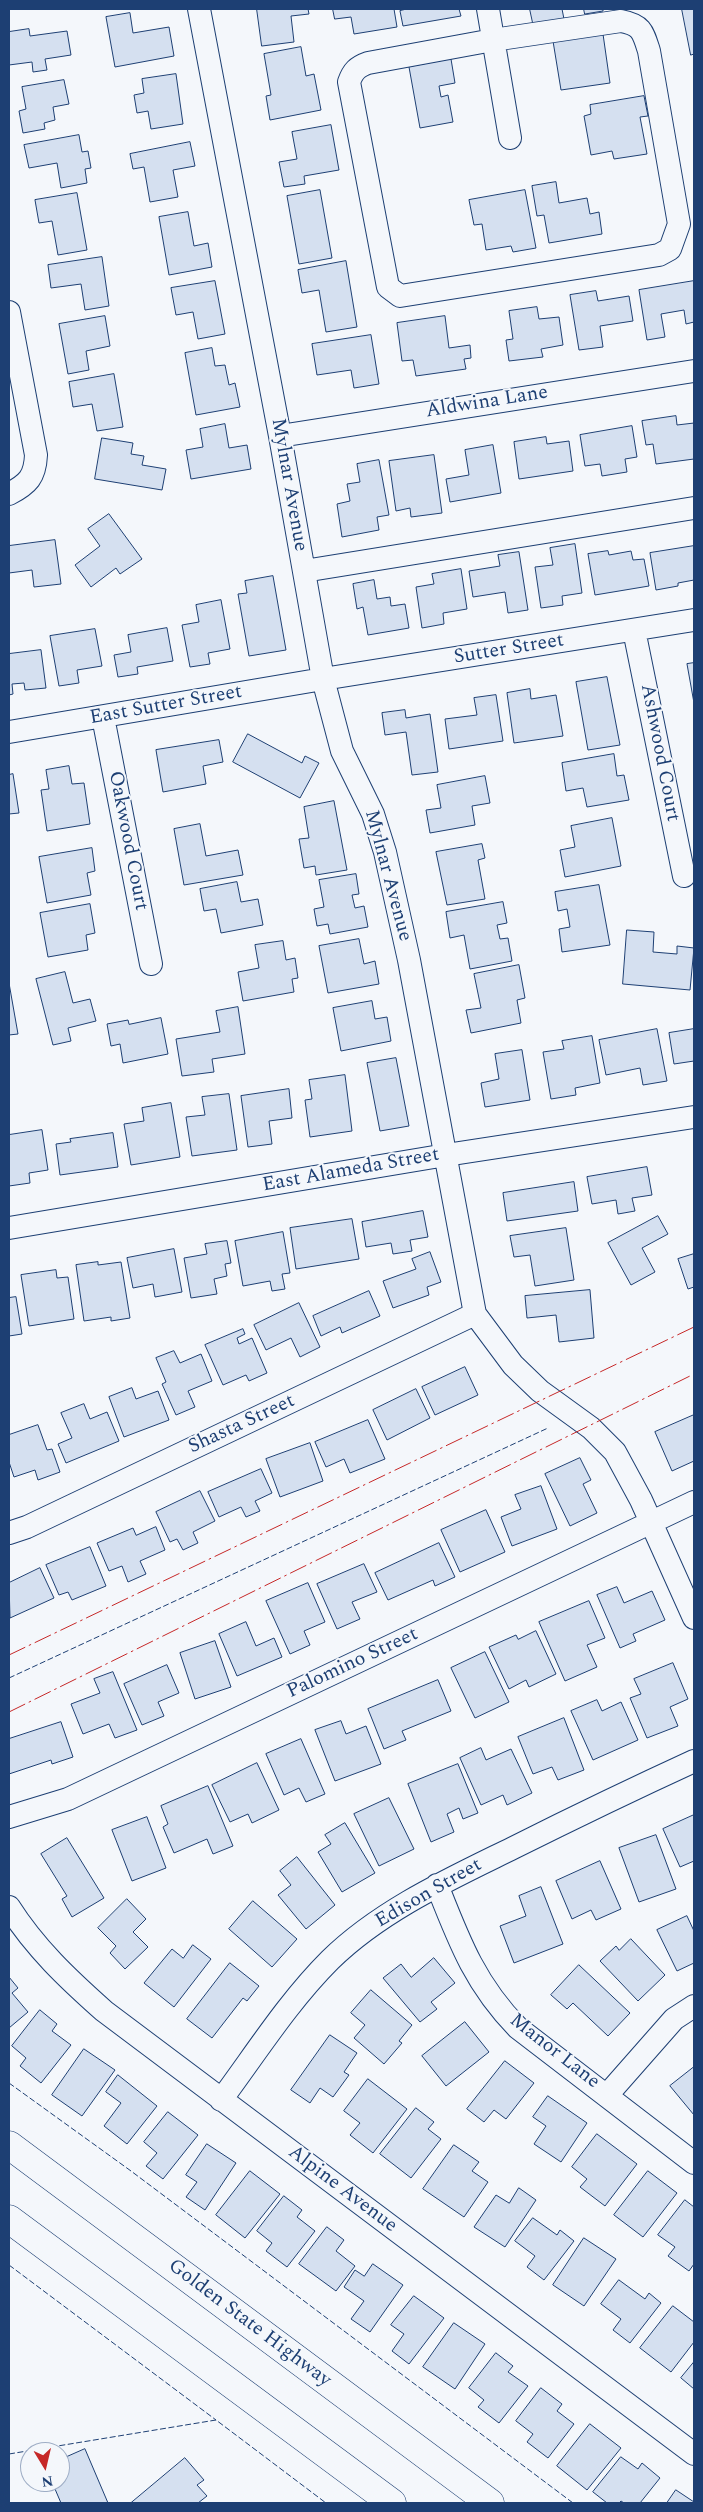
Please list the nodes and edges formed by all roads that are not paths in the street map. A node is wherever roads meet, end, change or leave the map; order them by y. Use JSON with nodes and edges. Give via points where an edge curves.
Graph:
{"nodes":[{"id":1,"x":199,"y":9,"type":"edge"},
{"id":2,"x":488,"y":9,"type":"edge"},
{"id":3,"x":493,"y":40,"type":"junction"},
{"id":4,"x":510,"y":138,"type":"dead end"},
{"id":5,"x":9,"y":312,"type":"edge"},
{"id":6,"x":694,"y":371,"type":"edge"},
{"id":7,"x":280,"y":436,"type":"junction"},
{"id":8,"x":17,"y":490,"type":"edge"},
{"id":9,"x":694,"y":508,"type":"edge"},
{"id":10,"x":304,"y":570,"type":"junction"},
{"id":11,"x":694,"y":620,"type":"edge"},
{"id":12,"x":634,"y":630,"type":"junction"},
{"id":13,"x":323,"y":679,"type":"junction"},
{"id":14,"x":103,"y":717,"type":"junction"},
{"id":15,"x":9,"y":732,"type":"edge"},
{"id":16,"x":684,"y":876,"type":"dead end"},
{"id":17,"x":151,"y":964,"type":"dead end"},
{"id":18,"x":694,"y":1117,"type":"edge"},
{"id":19,"x":446,"y":1155,"type":"junction"},
{"id":20,"x":9,"y":1228,"type":"edge"},
{"id":21,"x":475,"y":1314,"type":"junction"},
{"id":22,"x":694,"y":1502,"type":"edge"},
{"id":23,"x":652,"y":1523,"type":"junction"},
{"id":24,"x":9,"y":1534,"type":"edge"},
{"id":25,"x":694,"y":1618,"type":"edge"},
{"id":26,"x":694,"y":1762,"type":"edge"},
{"id":27,"x":9,"y":1817,"type":"edge"},
{"id":28,"x":437,"y":1885,"type":"junction"},
{"id":29,"x":9,"y":1907,"type":"edge"},
{"id":30,"x":694,"y":2006,"type":"edge"},
{"id":31,"x":608,"y":2094,"type":"junction"},
{"id":32,"x":221,"y":2100,"type":"junction"},
{"id":33,"x":9,"y":2145,"type":"edge"},
{"id":34,"x":694,"y":2163,"type":"edge"},
{"id":35,"x":9,"y":2219,"type":"edge"},
{"id":36,"x":694,"y":2454,"type":"edge"},
{"id":37,"x":392,"y":2503,"type":"edge"},
{"id":38,"x":490,"y":2503,"type":"edge"}],
"edges":[{"from":1,"to":7,"type":"street","name":"Mylnar Avenue"},
{"from":2,"to":3,"type":"street"},
{"from":3,"to":3,"type":"street","via":[[621,21],[636,24],[649,51],[678,224],[670,249],[659,255],[409,295],[393,293],[388,287],[349,82],[358,67],[368,63]]},
{"from":3,"to":4,"type":"street"},
{"from":5,"to":8,"type":"street","via":[[36,455],[31,479]]},
{"from":6,"to":7,"type":"street","name":"Aldwina Lane"},
{"from":7,"to":10,"type":"street","name":"Mylnar Avenue"},
{"from":9,"to":10,"type":"street"},
{"from":10,"to":13,"type":"street","name":"Mylnar Avenue"},
{"from":11,"to":12,"type":"street","name":"Sutter Street"},
{"from":12,"to":13,"type":"street","name":"Sutter Street"},
{"from":12,"to":16,"type":"street","name":"Ashwood Court"},
{"from":13,"to":14,"type":"street","name":"East Sutter Street"},
{"from":13,"to":19,"type":"street","name":"Mylnar Avenue","via":[[342,751],[373,814],[385,852]]},
{"from":14,"to":15,"type":"street","name":"East Sutter Street"},
{"from":14,"to":17,"type":"street","name":"Oakwood Court"},
{"from":18,"to":19,"type":"street","name":"East Alameda Street"},
{"from":19,"to":20,"type":"street","name":"East Alameda Street"},
{"from":19,"to":21,"type":"street","name":"Mylnar Avenue"},
{"from":21,"to":23,"type":"street","name":"Mylnar Avenue","via":[[513,1364],[540,1391],[591,1428],[615,1452]]},
{"from":21,"to":24,"type":"street","name":"Shasta Street"},
{"from":22,"to":23,"type":"street","name":"Palomino Street"},
{"from":23,"to":25,"type":"street","name":"Mylnar Avenue"},
{"from":23,"to":27,"type":"street","name":"Palomino Street","via":[[68,1799]]},
{"from":26,"to":28,"type":"street","name":"Edison Street"},
{"from":28,"to":31,"type":"street","name":"Manor Lane","via":[[467,1958],[496,2006],[518,2028]]},
{"from":28,"to":32,"type":"street","name":"Edison Street","via":[[381,1919],[331,1959],[297,1997]]},
{"from":29,"to":32,"type":"street","name":"Alpine Avenue","via":[[59,1971],[104,2012]]},
{"from":30,"to":31,"type":"street","via":[[674,2019]]},
{"from":31,"to":34,"type":"street","name":"Manor Lane"},
{"from":32,"to":36,"type":"street","name":"Alpine Avenue"},
{"from":33,"to":38,"type":"highway","name":"Golden State Highway"},
{"from":35,"to":37,"type":"highway"}]}
